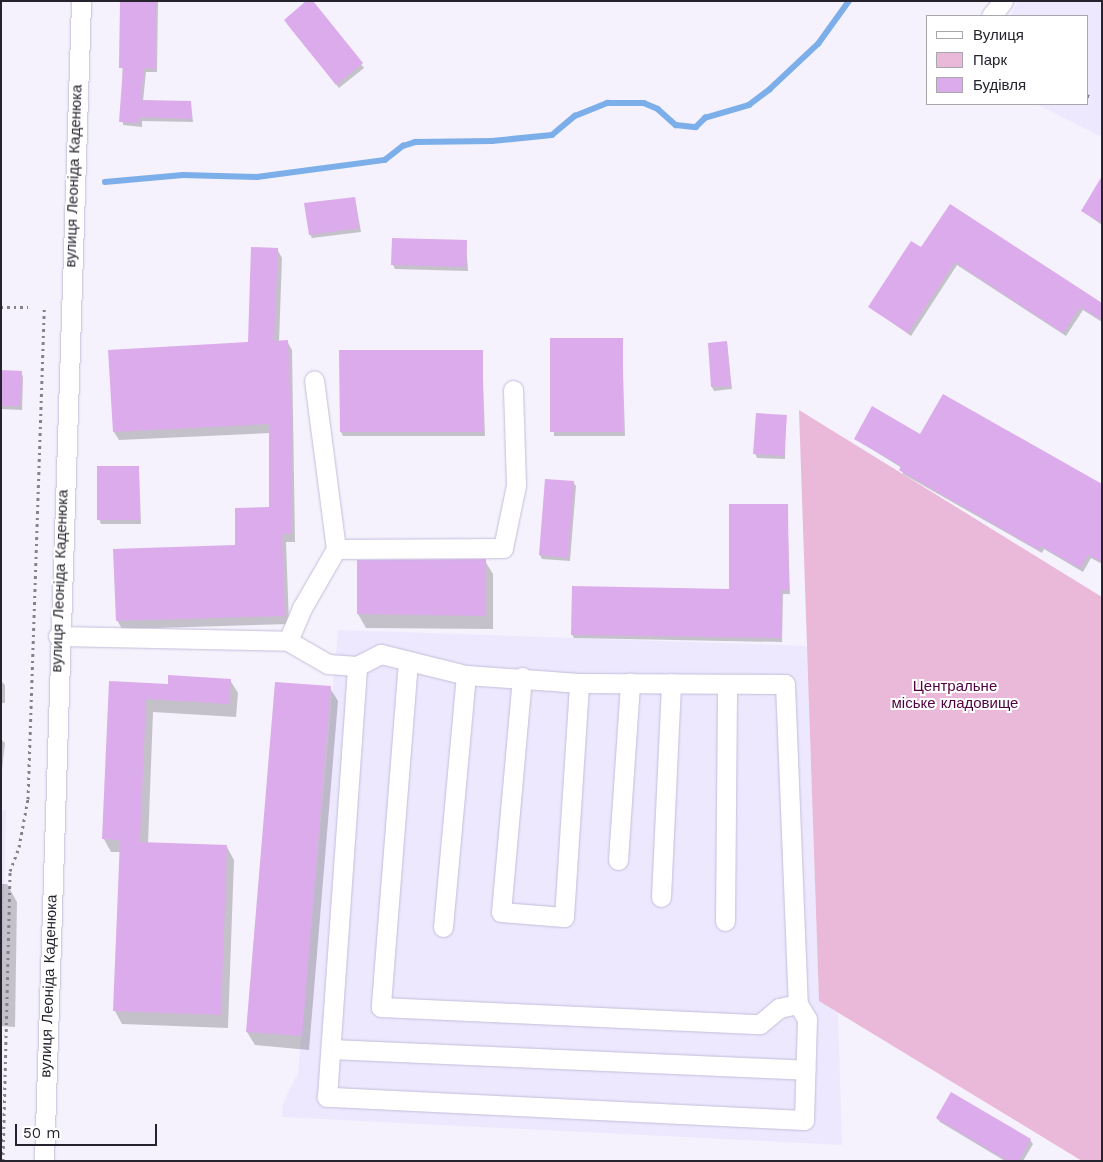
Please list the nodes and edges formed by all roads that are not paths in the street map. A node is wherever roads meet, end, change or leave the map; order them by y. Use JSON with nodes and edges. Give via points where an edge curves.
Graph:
{"nodes":[{"id":1,"x":81,"y":1,"type":"edge"},
{"id":2,"x":1003,"y":1,"type":"edge"},
{"id":3,"x":992,"y":15,"type":"edge"},
{"id":4,"x":314,"y":380,"type":"dead end"},
{"id":5,"x":514,"y":390,"type":"dead end"},
{"id":6,"x":336,"y":549,"type":"junction"},
{"id":7,"x":58,"y":636,"type":"junction"},
{"id":8,"x":288,"y":641,"type":"junction"},
{"id":9,"x":408,"y":661,"type":"junction"},
{"id":10,"x":357,"y":666,"type":"junction"},
{"id":11,"x":466,"y":675,"type":"junction"},
{"id":12,"x":522,"y":677,"type":"junction"},
{"id":13,"x":579,"y":682,"type":"junction"},
{"id":14,"x":630,"y":682,"type":"junction"},
{"id":15,"x":670,"y":683,"type":"junction"},
{"id":16,"x":727,"y":684,"type":"junction"},
{"id":17,"x":618,"y":860,"type":"dead end"},
{"id":18,"x":661,"y":897,"type":"dead end"},
{"id":19,"x":725,"y":920,"type":"dead end"},
{"id":20,"x":443,"y":927,"type":"dead end"},
{"id":21,"x":798,"y":1004,"type":"junction"},
{"id":22,"x":331,"y":1049,"type":"junction"},
{"id":23,"x":806,"y":1070,"type":"junction"},
{"id":24,"x":44,"y":1161,"type":"edge"}],
"edges":[{"from":1,"to":7,"type":"street","name":"вулиця Леоніда Каденюка"},
{"from":2,"to":3,"type":"street"},
{"from":4,"to":6,"type":"street"},
{"from":5,"to":6,"type":"street","via":[[516,485],[502,548]]},
{"from":6,"to":8,"type":"street","via":[[302,608]]},
{"from":7,"to":8,"type":"street"},
{"from":7,"to":24,"type":"street","name":"вулиця Леоніда Каденюка"},
{"from":8,"to":10,"type":"street","via":[[328,664]]},
{"from":9,"to":10,"type":"street","via":[[380,654]]},
{"from":9,"to":11,"type":"street"},
{"from":9,"to":21,"type":"street","via":[[380,1007],[760,1024],[779,1008]]},
{"from":10,"to":22,"type":"street"},
{"from":11,"to":12,"type":"street"},
{"from":11,"to":20,"type":"street"},
{"from":12,"to":13,"type":"street"},
{"from":12,"to":13,"type":"street","via":[[501,912],[564,917]]},
{"from":13,"to":14,"type":"street"},
{"from":14,"to":15,"type":"street"},
{"from":14,"to":17,"type":"street"},
{"from":15,"to":16,"type":"street"},
{"from":15,"to":18,"type":"street"},
{"from":16,"to":19,"type":"street"},
{"from":16,"to":21,"type":"street","via":[[785,684]]},
{"from":21,"to":23,"type":"street","via":[[807,1019]]},
{"from":22,"to":23,"type":"street"},
{"from":22,"to":23,"type":"street","via":[[327,1097],[804,1120]]}]}
